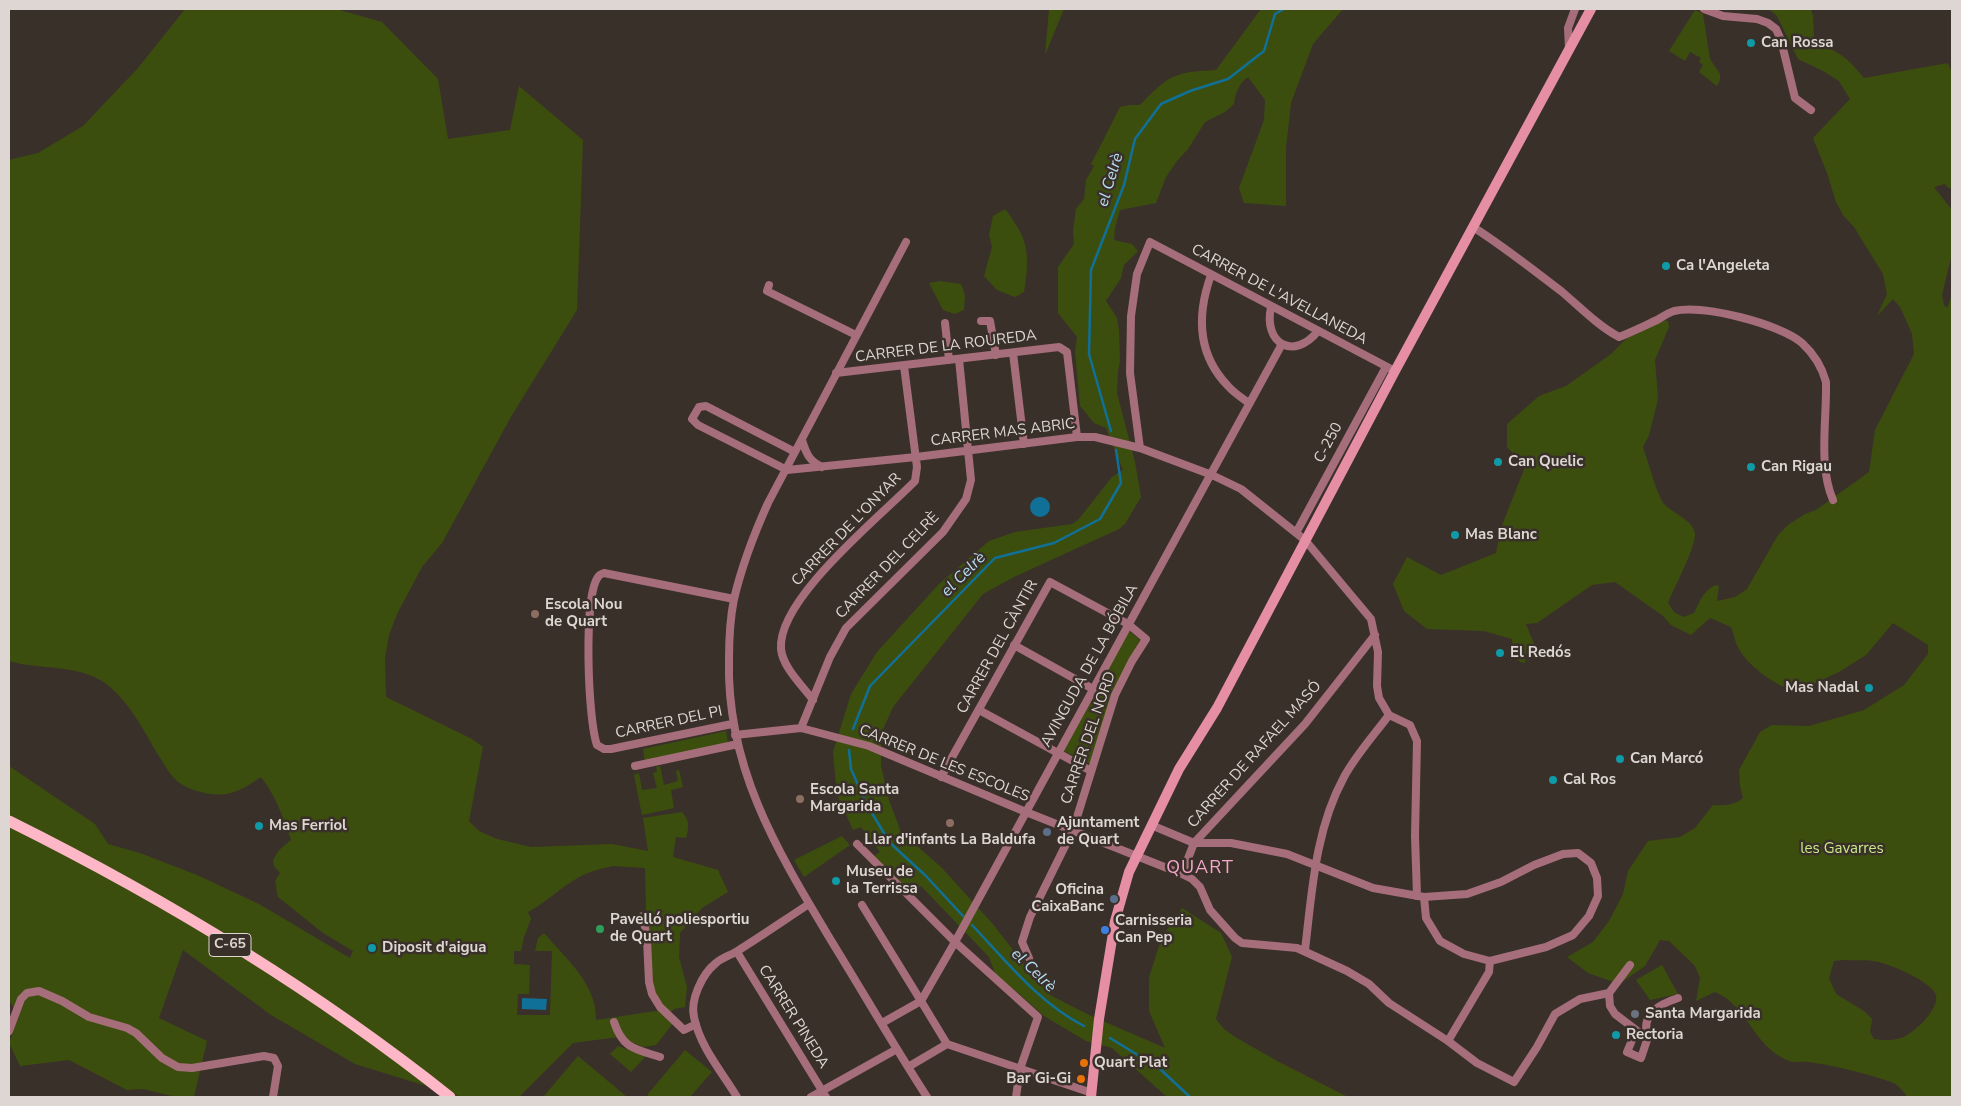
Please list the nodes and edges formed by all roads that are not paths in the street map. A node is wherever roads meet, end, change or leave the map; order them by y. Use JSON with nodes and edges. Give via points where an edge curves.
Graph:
{"nodes":[{"id":1,"x":1575,"y":9,"type":"edge"},
{"id":2,"x":1592,"y":9,"type":"edge"},
{"id":3,"x":1704,"y":9,"type":"edge"},
{"id":4,"x":1569,"y":49,"type":"junction"},
{"id":5,"x":1811,"y":110,"type":"dead end"},
{"id":6,"x":1473,"y":226,"type":"junction"},
{"id":7,"x":906,"y":242,"type":"dead end"},
{"id":8,"x":1211,"y":275,"type":"junction"},
{"id":9,"x":769,"y":286,"type":"dead end"},
{"id":10,"x":1271,"y":306,"type":"junction"},
{"id":11,"x":981,"y":322,"type":"dead end"},
{"id":12,"x":945,"y":323,"type":"dead end"},
{"id":13,"x":1318,"y":331,"type":"junction"},
{"id":14,"x":856,"y":335,"type":"junction"},
{"id":15,"x":1282,"y":344,"type":"junction"},
{"id":16,"x":1013,"y":352,"type":"junction"},
{"id":17,"x":996,"y":355,"type":"junction"},
{"id":18,"x":959,"y":359,"type":"junction"},
{"id":19,"x":949,"y":360,"type":"junction"},
{"id":20,"x":904,"y":366,"type":"junction"},
{"id":21,"x":1390,"y":369,"type":"junction"},
{"id":22,"x":836,"y":374,"type":"junction"},
{"id":23,"x":1249,"y":403,"type":"junction"},
{"id":24,"x":1077,"y":437,"type":"junction"},
{"id":25,"x":802,"y":440,"type":"junction"},
{"id":26,"x":1024,"y":444,"type":"junction"},
{"id":27,"x":1140,"y":448,"type":"junction"},
{"id":28,"x":968,"y":451,"type":"junction"},
{"id":29,"x":795,"y":452,"type":"junction"},
{"id":30,"x":916,"y":457,"type":"junction"},
{"id":31,"x":822,"y":467,"type":"junction"},
{"id":32,"x":786,"y":470,"type":"junction"},
{"id":33,"x":1212,"y":475,"type":"junction"},
{"id":34,"x":1833,"y":500,"type":"dead end"},
{"id":35,"x":1296,"y":533,"type":"junction"},
{"id":36,"x":1305,"y":540,"type":"junction"},
{"id":37,"x":734,"y":598,"type":"junction"},
{"id":38,"x":1128,"y":624,"type":"junction"},
{"id":39,"x":1375,"y":635,"type":"junction"},
{"id":40,"x":1014,"y":645,"type":"junction"},
{"id":41,"x":1093,"y":689,"type":"junction"},
{"id":42,"x":814,"y":700,"type":"junction"},
{"id":43,"x":979,"y":710,"type":"junction"},
{"id":44,"x":1389,"y":714,"type":"junction"},
{"id":45,"x":732,"y":724,"type":"junction"},
{"id":46,"x":801,"y":728,"type":"junction"},
{"id":47,"x":735,"y":735,"type":"junction"},
{"id":48,"x":738,"y":744,"type":"junction"},
{"id":49,"x":1058,"y":753,"type":"junction"},
{"id":50,"x":635,"y":766,"type":"dead end"},
{"id":51,"x":1091,"y":771,"type":"junction"},
{"id":52,"x":941,"y":777,"type":"junction"},
{"id":53,"x":1026,"y":812,"type":"junction"},
{"id":54,"x":9,"y":821,"type":"edge"},
{"id":55,"x":1151,"y":825,"type":"junction"},
{"id":56,"x":1073,"y":830,"type":"junction"},
{"id":57,"x":1194,"y":843,"type":"junction"},
{"id":58,"x":857,"y":844,"type":"dead end"},
{"id":59,"x":1137,"y":855,"type":"junction"},
{"id":60,"x":1315,"y":865,"type":"junction"},
{"id":61,"x":1182,"y":874,"type":"junction"},
{"id":62,"x":1421,"y":896,"type":"junction"},
{"id":63,"x":809,"y":904,"type":"junction"},
{"id":64,"x":862,"y":906,"type":"dead end"},
{"id":65,"x":643,"y":916,"type":"dead end"},
{"id":66,"x":956,"y":942,"type":"junction"},
{"id":67,"x":1305,"y":950,"type":"junction"},
{"id":68,"x":737,"y":952,"type":"junction"},
{"id":69,"x":1028,"y":958,"type":"dead end"},
{"id":70,"x":1490,"y":961,"type":"junction"},
{"id":71,"x":1630,"y":965,"type":"dead end"},
{"id":72,"x":1609,"y":993,"type":"junction"},
{"id":73,"x":1678,"y":998,"type":"dead end"},
{"id":74,"x":921,"y":1001,"type":"junction"},
{"id":75,"x":614,"y":1022,"type":"dead end"},
{"id":76,"x":882,"y":1023,"type":"junction"},
{"id":77,"x":696,"y":1024,"type":"junction"},
{"id":78,"x":9,"y":1031,"type":"edge"},
{"id":79,"x":1636,"y":1031,"type":"junction"},
{"id":80,"x":1648,"y":1037,"type":"junction"},
{"id":81,"x":1448,"y":1040,"type":"junction"},
{"id":82,"x":947,"y":1044,"type":"junction"},
{"id":83,"x":897,"y":1049,"type":"junction"},
{"id":84,"x":660,"y":1057,"type":"dead end"},
{"id":85,"x":908,"y":1067,"type":"junction"},
{"id":86,"x":1020,"y":1069,"type":"junction"},
{"id":87,"x":442,"y":1093,"type":"edge"},
{"id":88,"x":824,"y":1094,"type":"edge"},
{"id":89,"x":1092,"y":1095,"type":"edge"},
{"id":90,"x":273,"y":1097,"type":"edge"},
{"id":91,"x":450,"y":1097,"type":"edge"},
{"id":92,"x":738,"y":1097,"type":"edge"},
{"id":93,"x":811,"y":1097,"type":"edge"},
{"id":94,"x":927,"y":1097,"type":"edge"},
{"id":95,"x":1016,"y":1097,"type":"edge"}],
"edges":[{"from":1,"to":4,"type":"street","via":[[1568,28]]},
{"from":2,"to":4,"type":"main road","number":"C-250"},
{"from":3,"to":5,"type":"street","via":[[1723,16],[1756,19],[1776,30],[1795,98]]},
{"from":4,"to":6,"type":"main road","number":"C-250"},
{"from":6,"to":21,"type":"main road","number":"C-250"},
{"from":6,"to":34,"type":"street","via":[[1618,337],[1674,311],[1699,309],[1748,319],[1795,338],[1813,355],[1826,382],[1827,487]]},
{"from":7,"to":14,"type":"street"},
{"from":8,"to":10,"type":"street","name":"CARRER DE L'AVELLANEDA"},
{"from":8,"to":23,"type":"street","via":[[1201,314],[1205,345],[1217,372]]},
{"from":8,"to":27,"type":"street","name":"CARRER DE L'AVELLANEDA","via":[[1150,242],[1137,274],[1131,316],[1130,373]]},
{"from":9,"to":14,"type":"street","via":[[768,291]]},
{"from":10,"to":13,"type":"street","name":"CARRER DE L'AVELLANEDA"},
{"from":10,"to":15,"type":"street","via":[[1270,328]]},
{"from":11,"to":17,"type":"street","via":[[990,321]]},
{"from":12,"to":19,"type":"street"},
{"from":13,"to":15,"type":"street","via":[[1310,341],[1301,345],[1291,347]]},
{"from":13,"to":21,"type":"street","name":"CARRER DE L'AVELLANEDA"},
{"from":14,"to":22,"type":"street"},
{"from":15,"to":23,"type":"street","name":"AVINGUDA DE LA BÓBILA"},
{"from":16,"to":17,"type":"street","name":"CARRER DE LA ROUREDA"},
{"from":16,"to":24,"type":"street","name":"CARRER DE LA ROUREDA","via":[[1059,347],[1067,352]]},
{"from":16,"to":26,"type":"street"},
{"from":17,"to":18,"type":"street","name":"CARRER DE LA ROUREDA"},
{"from":18,"to":19,"type":"street","name":"CARRER DE LA ROUREDA"},
{"from":18,"to":28,"type":"street","name":"CARRER DEL CELRÈ"},
{"from":19,"to":20,"type":"street","name":"CARRER DE LA ROUREDA"},
{"from":20,"to":22,"type":"street","name":"CARRER DE LA ROUREDA"},
{"from":20,"to":30,"type":"street","name":"CARRER DE L'ONYAR"},
{"from":21,"to":35,"type":"street","name":"C-250"},
{"from":21,"to":36,"type":"main road","number":"C-250"},
{"from":22,"to":25,"type":"street"},
{"from":23,"to":33,"type":"street","name":"AVINGUDA DE LA BÓBILA"},
{"from":24,"to":26,"type":"street","name":"CARRER MAS ABRIC"},
{"from":24,"to":27,"type":"street","name":"CARRER MAS ABRIC","via":[[1095,437]]},
{"from":25,"to":29,"type":"street"},
{"from":25,"to":31,"type":"street","via":[[812,462]]},
{"from":26,"to":28,"type":"street","name":"CARRER MAS ABRIC"},
{"from":27,"to":33,"type":"street","name":"CARRER MAS ABRIC"},
{"from":28,"to":30,"type":"street","name":"CARRER MAS ABRIC"},
{"from":28,"to":42,"type":"street","name":"CARRER DEL CELRÈ","via":[[971,480],[966,499],[943,532],[846,628],[830,657]]},
{"from":29,"to":32,"type":"street"},
{"from":29,"to":32,"type":"street","via":[[706,406],[698,407],[692,419],[698,425]]},
{"from":30,"to":31,"type":"street","name":"CARRER MAS ABRIC"},
{"from":30,"to":42,"type":"street","name":"CARRER DE L'ONYAR","via":[[915,481],[818,576],[797,602],[787,623],[781,651],[788,667]]},
{"from":31,"to":32,"type":"street","name":"CARRER MAS ABRIC"},
{"from":32,"to":37,"type":"street","via":[[750,543]]},
{"from":33,"to":35,"type":"street","name":"CARRER MAS ABRIC","via":[[1241,489]]},
{"from":33,"to":38,"type":"street","name":"AVINGUDA DE LA BÓBILA"},
{"from":35,"to":36,"type":"street","name":"CARRER MAS ABRIC"},
{"from":36,"to":39,"type":"street","name":"CARRER MAS ABRIC","via":[[1371,619]]},
{"from":36,"to":55,"type":"main road","number":"C-250"},
{"from":37,"to":45,"type":"street","via":[[728,676]]},
{"from":37,"to":45,"type":"street","name":"CARRER DEL PI","via":[[604,573],[595,582],[590,607],[589,688],[597,745],[611,749]]},
{"from":38,"to":40,"type":"street","name":"CARRER DEL CÀNTIR","via":[[1050,582]]},
{"from":38,"to":41,"type":"street","name":"AVINGUDA DE LA BÓBILA"},
{"from":38,"to":51,"type":"street","name":"CARRER DEL NORD","via":[[1146,639],[1115,695]]},
{"from":39,"to":44,"type":"street","name":"CARRER MAS ABRIC","via":[[1379,698]]},
{"from":39,"to":57,"type":"street","name":"CARRER DE RAFAEL MASÓ","via":[[1306,724]]},
{"from":40,"to":41,"type":"street"},
{"from":40,"to":43,"type":"street","name":"CARRER DEL CÀNTIR"},
{"from":41,"to":49,"type":"street","name":"AVINGUDA DE LA BÓBILA"},
{"from":42,"to":46,"type":"street","name":"CARRER DEL CELRÈ"},
{"from":43,"to":49,"type":"street"},
{"from":43,"to":52,"type":"street","name":"CARRER DEL CÀNTIR"},
{"from":44,"to":60,"type":"street","via":[[1345,776],[1327,816]]},
{"from":44,"to":62,"type":"street","via":[[1410,725],[1417,741],[1415,836]]},
{"from":45,"to":47,"type":"street"},
{"from":46,"to":47,"type":"street","name":"CARRER DE LES ESCOLES"},
{"from":46,"to":52,"type":"street","name":"CARRER DE LES ESCOLES","via":[[869,746]]},
{"from":47,"to":48,"type":"street"},
{"from":48,"to":50,"type":"street"},
{"from":48,"to":63,"type":"street","via":[[753,794],[773,839]]},
{"from":49,"to":51,"type":"street"},
{"from":49,"to":53,"type":"street","name":"AVINGUDA DE LA BÓBILA"},
{"from":51,"to":56,"type":"street","name":"CARRER DEL NORD"},
{"from":52,"to":53,"type":"street","name":"CARRER DE LES ESCOLES"},
{"from":53,"to":56,"type":"street","name":"CARRER DE LES ESCOLES"},
{"from":53,"to":66,"type":"street","name":"AVINGUDA DE LA BÓBILA"},
{"from":54,"to":87,"type":"main road","number":"C-65","via":[[179,913],[347,1021]]},
{"from":55,"to":57,"type":"street"},
{"from":55,"to":59,"type":"main road","number":"C-250"},
{"from":56,"to":59,"type":"street","name":"CARRER DE LES ESCOLES"},
{"from":56,"to":69,"type":"street","name":"CARRER DEL NORD","via":[[1030,917],[1022,942]]},
{"from":57,"to":60,"type":"street","via":[[1232,843],[1287,854]]},
{"from":57,"to":61,"type":"street","name":"CARRER DE RAFAEL MASÓ"},
{"from":58,"to":66,"type":"street"},
{"from":59,"to":61,"type":"street","name":"CARRER DE LES ESCOLES"},
{"from":59,"to":89,"type":"main road","number":"C-250","via":[[1115,921],[1099,1019]]},
{"from":60,"to":62,"type":"street","via":[[1373,888]]},
{"from":60,"to":67,"type":"street"},
{"from":61,"to":67,"type":"street","name":"CARRER DE LES ESCOLES","via":[[1200,887],[1210,910],[1242,943]]},
{"from":62,"to":70,"type":"street","via":[[1426,918],[1440,941],[1464,954]]},
{"from":62,"to":70,"type":"street","via":[[1468,894],[1563,854],[1578,853],[1592,863],[1598,896],[1590,916],[1573,935],[1546,947]]},
{"from":63,"to":68,"type":"street"},
{"from":63,"to":76,"type":"street"},
{"from":64,"to":74,"type":"street"},
{"from":65,"to":77,"type":"street","via":[[652,994],[660,1007],[684,1030]]},
{"from":66,"to":74,"type":"street","name":"AVINGUDA DE LA BÓBILA"},
{"from":66,"to":86,"type":"street","via":[[1038,1017]]},
{"from":67,"to":81,"type":"street","via":[[1362,980],[1389,1003]]},
{"from":68,"to":77,"type":"street","via":[[716,962],[707,974],[694,1005]]},
{"from":68,"to":88,"type":"street","name":"CARRER PINEDA"},
{"from":70,"to":81,"type":"street","via":[[1489,972]]},
{"from":71,"to":72,"type":"street"},
{"from":72,"to":79,"type":"street","via":[[1608,1000],[1615,1014]]},
{"from":72,"to":81,"type":"street","via":[[1580,999],[1555,1014],[1514,1082],[1478,1063]]},
{"from":73,"to":80,"type":"street","via":[[1654,1010],[1648,1019]]},
{"from":74,"to":76,"type":"street"},
{"from":74,"to":82,"type":"street"},
{"from":75,"to":84,"type":"street","via":[[618,1034],[629,1046]]},
{"from":76,"to":83,"type":"street"},
{"from":77,"to":92,"type":"street","via":[[704,1045]]},
{"from":78,"to":90,"type":"street","via":[[20,999],[27,993],[39,991],[89,1017],[127,1028],[162,1058],[178,1067],[192,1068],[264,1056],[274,1058],[278,1066]]},
{"from":79,"to":80,"type":"street"},
{"from":79,"to":80,"type":"street","via":[[1627,1052],[1641,1058]]},
{"from":82,"to":85,"type":"street"},
{"from":82,"to":86,"type":"street"},
{"from":83,"to":85,"type":"street"},
{"from":83,"to":88,"type":"street"},
{"from":85,"to":94,"type":"street"},
{"from":86,"to":89,"type":"street"},
{"from":86,"to":95,"type":"street"},
{"from":87,"to":91,"type":"main road","number":"C-65"},
{"from":88,"to":93,"type":"street"}]}
